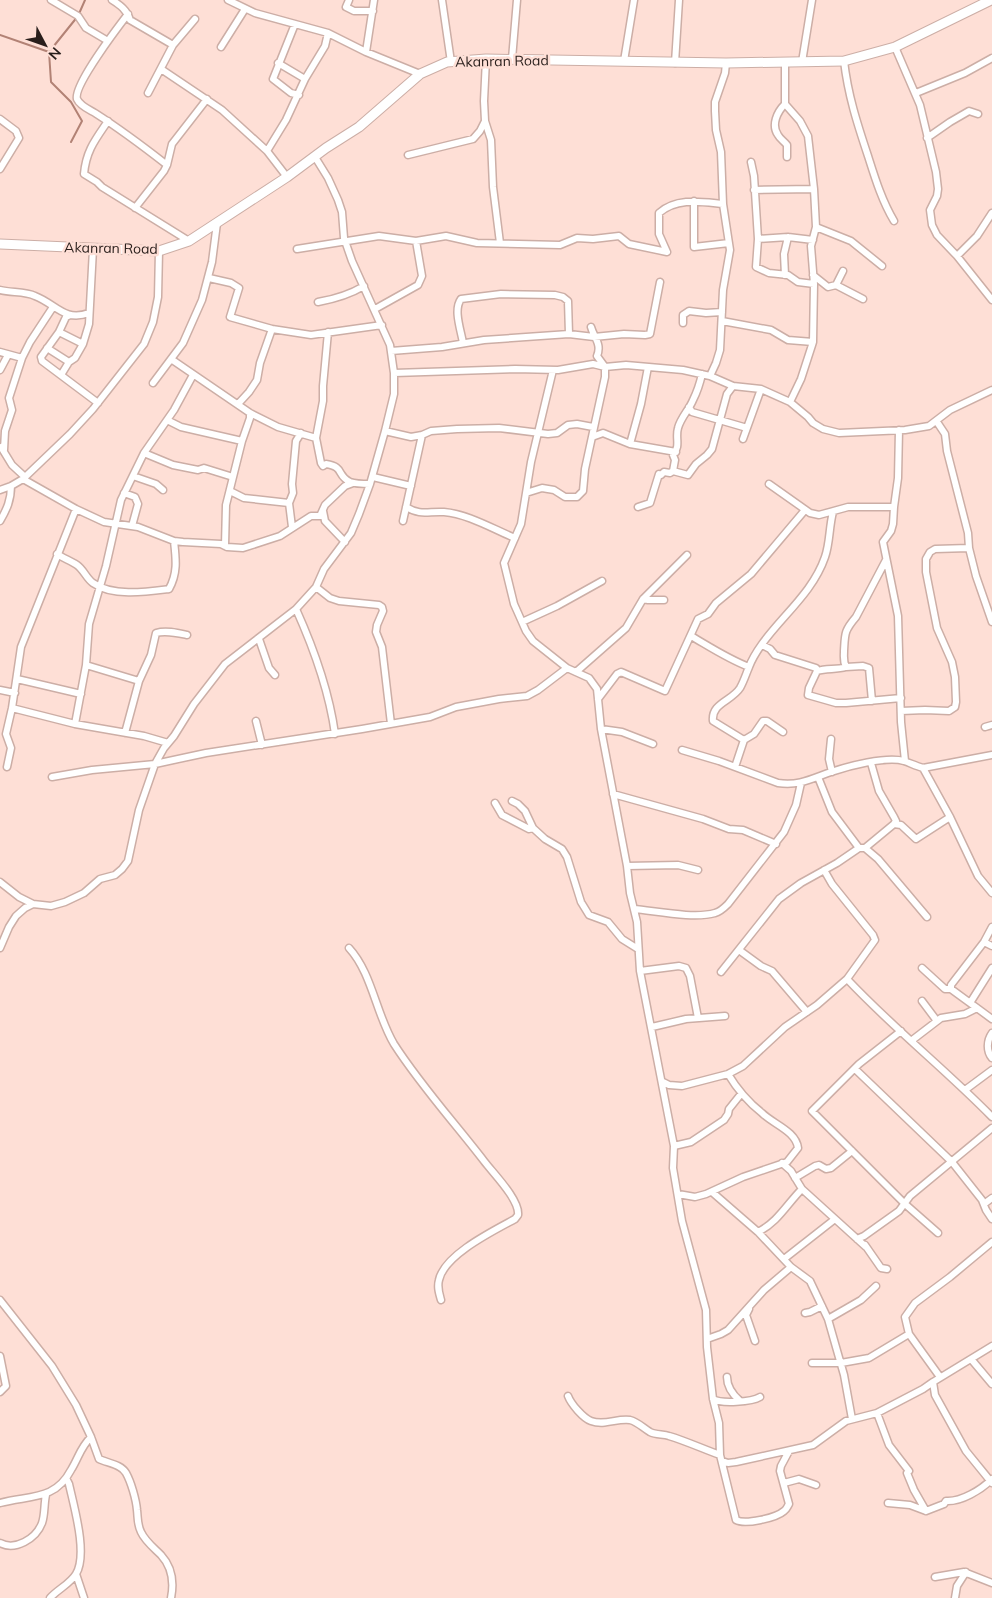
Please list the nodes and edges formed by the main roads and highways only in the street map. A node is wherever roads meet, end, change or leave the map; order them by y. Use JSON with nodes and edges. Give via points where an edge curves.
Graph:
{"nodes":[{"id":1,"x":991,"y":0,"type":"edge"},
{"id":2,"x":975,"y":4,"type":"edge"},
{"id":3,"x":0,"y":244,"type":"edge"}],
"edges":[{"from":1,"to":2,"type":"main road","name":"Akanran Road"},
{"from":2,"to":3,"type":"main road","name":"Akanran Road","via":[[895,47],[844,61],[675,63],[486,59],[451,62],[420,74],[359,127],[189,241],[159,251]]}]}
